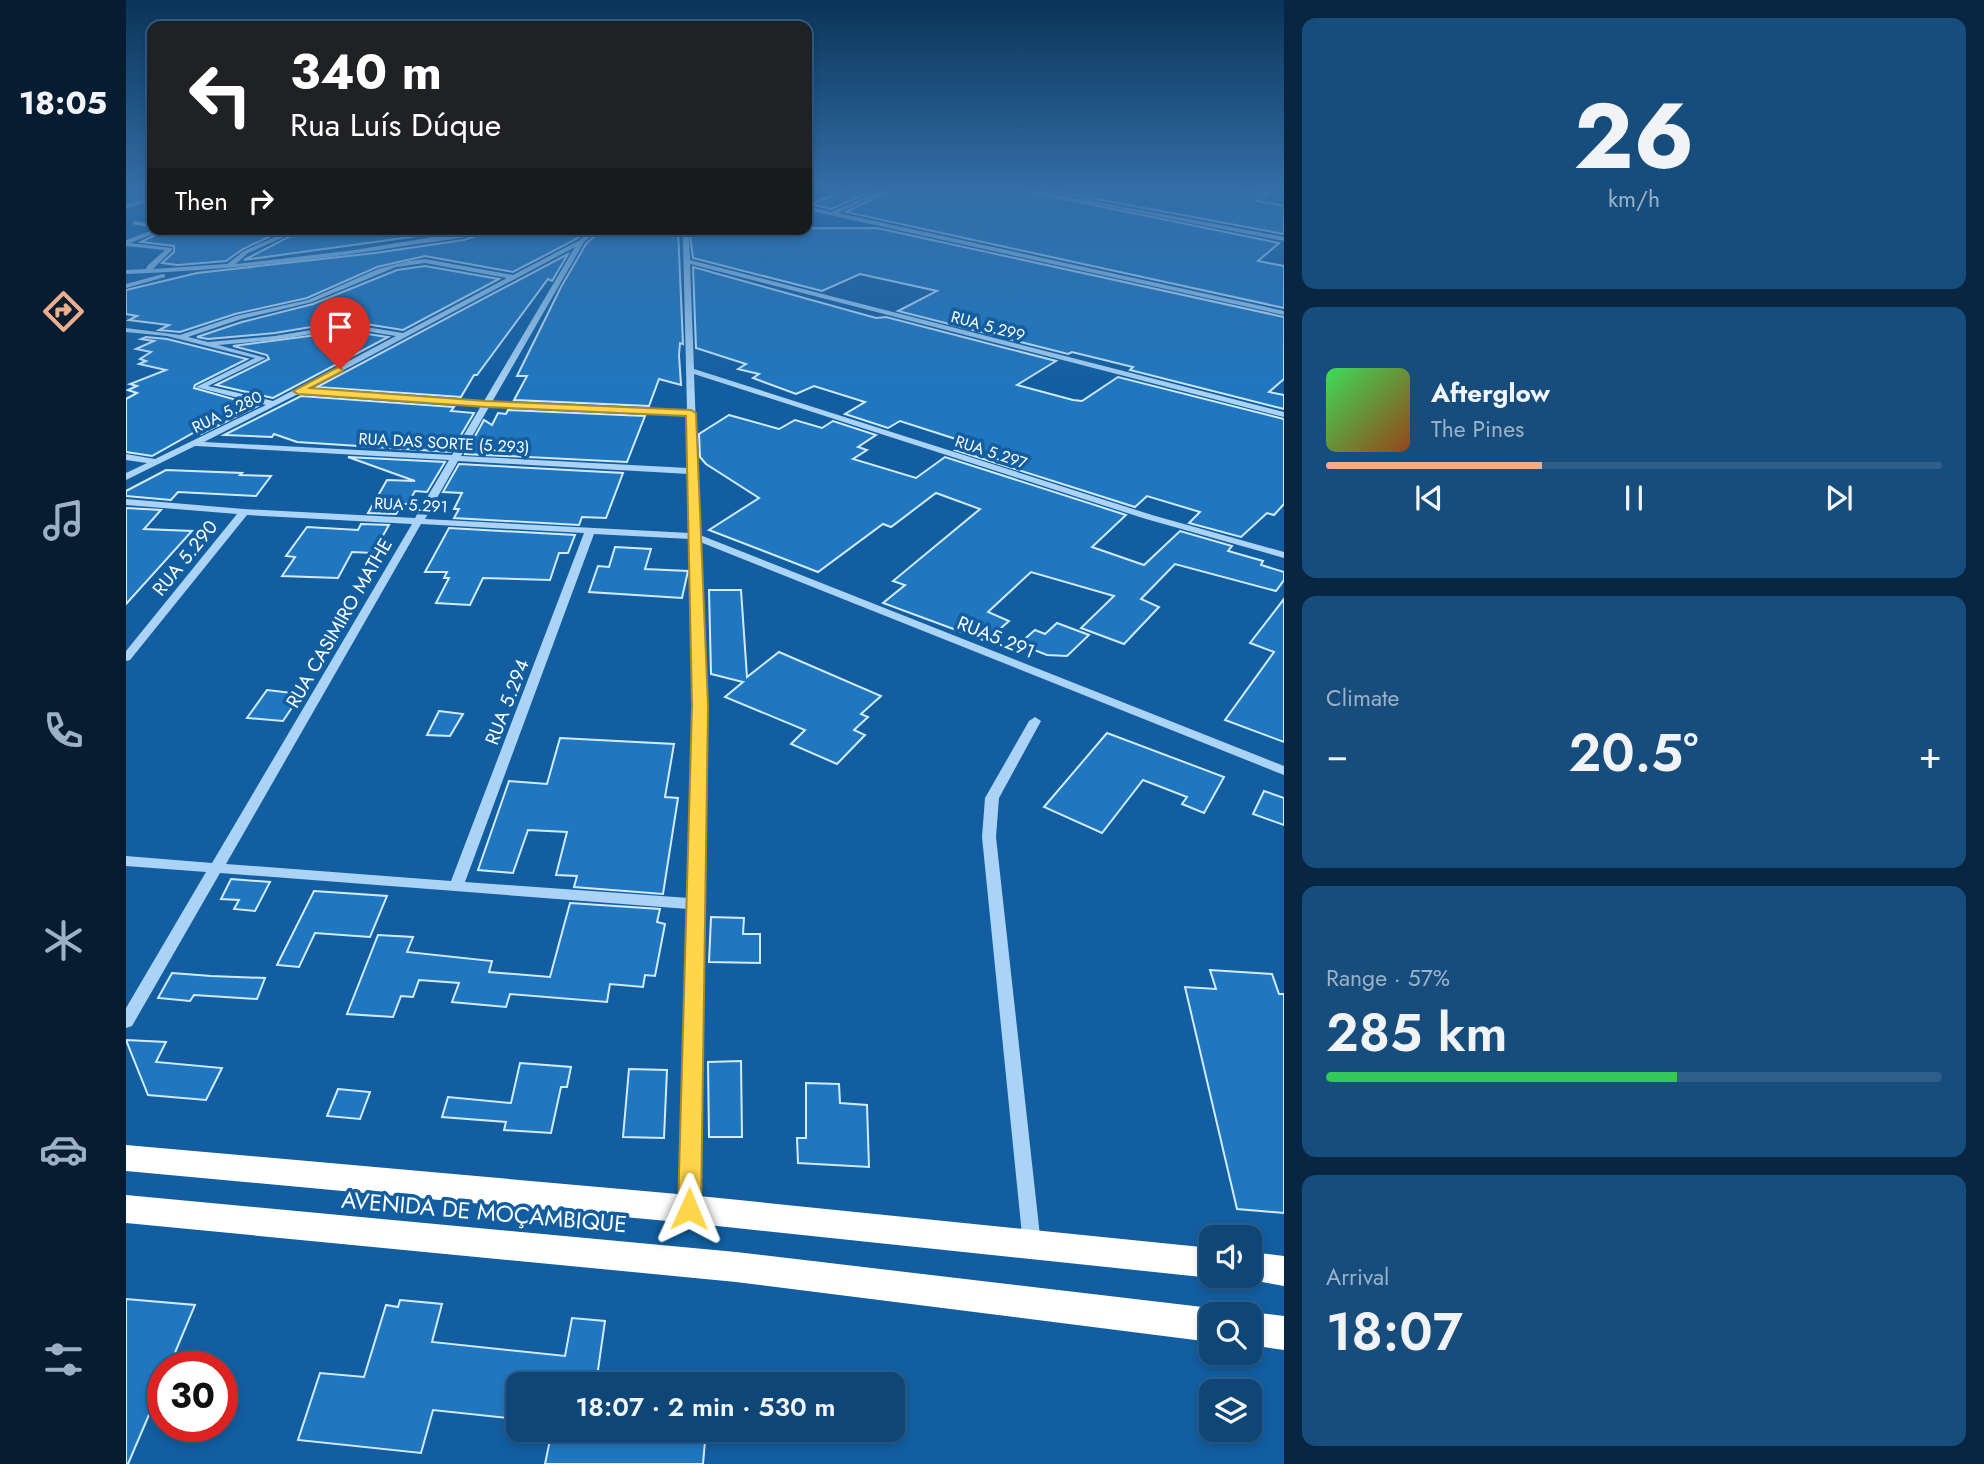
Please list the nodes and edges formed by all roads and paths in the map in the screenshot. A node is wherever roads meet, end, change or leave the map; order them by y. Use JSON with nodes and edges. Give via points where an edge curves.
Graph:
{"nodes":[{"id":1,"x":160,"y":257,"type":"edge"},
{"id":2,"x":240,"y":257,"type":"edge"},
{"id":3,"x":306,"y":257,"type":"edge"},
{"id":4,"x":550,"y":257,"type":"edge"},
{"id":5,"x":572,"y":257,"type":"edge"},
{"id":6,"x":686,"y":257,"type":"edge"},
{"id":7,"x":1029,"y":257,"type":"edge"},
{"id":8,"x":686,"y":261,"type":"junction"},
{"id":9,"x":228,"y":267,"type":"junction"},
{"id":10,"x":149,"y":271,"type":"junction"},
{"id":11,"x":126,"y":272,"type":"edge"},
{"id":12,"x":177,"y":272,"type":"junction"},
{"id":13,"x":512,"y":277,"type":"junction"},
{"id":14,"x":126,"y":286,"type":"edge"},
{"id":15,"x":1284,"y":313,"type":"edge"},
{"id":16,"x":126,"y":330,"type":"edge"},
{"id":17,"x":401,"y":335,"type":"junction"},
{"id":18,"x":181,"y":337,"type":"junction"},
{"id":19,"x":211,"y":343,"type":"junction"},
{"id":20,"x":692,"y":371,"type":"junction"},
{"id":21,"x":298,"y":391,"type":"junction"},
{"id":22,"x":274,"y":404,"type":"junction"},
{"id":23,"x":486,"y":404,"type":"junction"},
{"id":24,"x":691,"y":413,"type":"junction"},
{"id":25,"x":1284,"y":415,"type":"edge"},
{"id":26,"x":194,"y":444,"type":"junction"},
{"id":27,"x":126,"y":457,"type":"edge"},
{"id":28,"x":455,"y":457,"type":"junction"},
{"id":29,"x":157,"y":462,"type":"junction"},
{"id":30,"x":692,"y":471,"type":"junction"},
{"id":31,"x":126,"y":477,"type":"edge"},
{"id":32,"x":126,"y":502,"type":"edge"},
{"id":33,"x":244,"y":512,"type":"junction"},
{"id":34,"x":418,"y":521,"type":"junction"},
{"id":35,"x":590,"y":531,"type":"junction"},
{"id":36,"x":694,"y":536,"type":"junction"},
{"id":37,"x":1284,"y":555,"type":"edge"},
{"id":38,"x":126,"y":658,"type":"edge"},
{"id":39,"x":1035,"y":721,"type":"dead end"},
{"id":40,"x":1284,"y":771,"type":"edge"},
{"id":41,"x":126,"y":861,"type":"edge"},
{"id":42,"x":216,"y":869,"type":"junction"},
{"id":43,"x":456,"y":887,"type":"junction"},
{"id":44,"x":694,"y":904,"type":"junction"},
{"id":45,"x":126,"y":1022,"type":"edge"},
{"id":46,"x":126,"y":1158,"type":"edge"},
{"id":47,"x":126,"y":1209,"type":"edge"},
{"id":48,"x":689,"y":1209,"type":"junction"},
{"id":49,"x":1032,"y":1245,"type":"junction"},
{"id":50,"x":1199,"y":1262,"type":"edge"},
{"id":51,"x":1262,"y":1268,"type":"edge"},
{"id":52,"x":1284,"y":1271,"type":"edge"},
{"id":53,"x":1199,"y":1324,"type":"edge"},
{"id":54,"x":1262,"y":1330,"type":"edge"},
{"id":55,"x":1284,"y":1333,"type":"edge"}],
"edges":[{"from":1,"to":10,"type":"street"},
{"from":2,"to":9,"type":"street"},
{"from":3,"to":9,"type":"street"},
{"from":4,"to":13,"type":"street","name":"RUA 5.280"},
{"from":5,"to":23,"type":"street","name":"RUA CASIMIRO MATHE"},
{"from":6,"to":8,"type":"street"},
{"from":7,"to":15,"type":"street"},
{"from":8,"to":20,"type":"street"},
{"from":8,"to":25,"type":"street","name":"RUA 5.299"},
{"from":9,"to":12,"type":"street"},
{"from":10,"to":11,"type":"street"},
{"from":10,"to":12,"type":"street"},
{"from":12,"to":14,"type":"street"},
{"from":13,"to":17,"type":"street","name":"RUA 5.280"},
{"from":13,"to":18,"type":"street","via":[[411,262],[374,270],[362,281],[309,301]]},
{"from":16,"to":18,"type":"street"},
{"from":17,"to":19,"type":"street","via":[[347,326]]},
{"from":17,"to":21,"type":"street","name":"RUA 5.280"},
{"from":18,"to":19,"type":"street"},
{"from":19,"to":22,"type":"street","via":[[262,358],[200,387]]},
{"from":20,"to":24,"type":"street"},
{"from":20,"to":37,"type":"street","name":"RUA 5.297","via":[[1149,517]]},
{"from":21,"to":22,"type":"street","name":"RUA 5.280"},
{"from":21,"to":23,"type":"street"},
{"from":22,"to":26,"type":"street","name":"RUA 5.280"},
{"from":23,"to":24,"type":"street"},
{"from":23,"to":28,"type":"street","name":"RUA CASIMIRO MATHE"},
{"from":24,"to":30,"type":"street"},
{"from":26,"to":28,"type":"street","name":"RUA DAS SORTE (5.293)"},
{"from":26,"to":29,"type":"street","name":"RUA 5.280"},
{"from":27,"to":29,"type":"street"},
{"from":28,"to":30,"type":"street","name":"RUA DAS SORTE (5.293)"},
{"from":28,"to":34,"type":"street","name":"RUA CASIMIRO MATHE"},
{"from":29,"to":31,"type":"street","name":"RUA 5.280"},
{"from":30,"to":36,"type":"street"},
{"from":32,"to":33,"type":"street","name":"RUA 5.291"},
{"from":33,"to":34,"type":"street","name":"RUA 5.291"},
{"from":33,"to":38,"type":"street","name":"RUA 5.290"},
{"from":34,"to":35,"type":"street","name":"RUA 5.291"},
{"from":34,"to":42,"type":"street","name":"RUA CASIMIRO MATHE"},
{"from":35,"to":36,"type":"street","name":"RUA 5.291"},
{"from":35,"to":43,"type":"street","name":"RUA 5.294"},
{"from":36,"to":40,"type":"street","name":"RUA5.291"},
{"from":36,"to":44,"type":"street","via":[[700,706]]},
{"from":39,"to":49,"type":"street","via":[[992,798],[989,837]]},
{"from":41,"to":42,"type":"street"},
{"from":42,"to":43,"type":"street"},
{"from":42,"to":45,"type":"street","name":"RUA CASIMIRO MATHE"},
{"from":43,"to":44,"type":"street"},
{"from":44,"to":48,"type":"street"},
{"from":46,"to":48,"type":"highway","name":"AVENIDA DE MOÇAMBIQUE"},
{"from":47,"to":53,"type":"highway","name":"AVENIDA DE MOÇAMBIQUE","via":[[736,1267]]},
{"from":48,"to":49,"type":"highway","name":"AVENIDA DE MOÇAMBIQUE"},
{"from":49,"to":50,"type":"highway","name":"AVENIDA DE MOÇAMBIQUE"},
{"from":51,"to":52,"type":"highway"},
{"from":54,"to":55,"type":"highway"}]}
